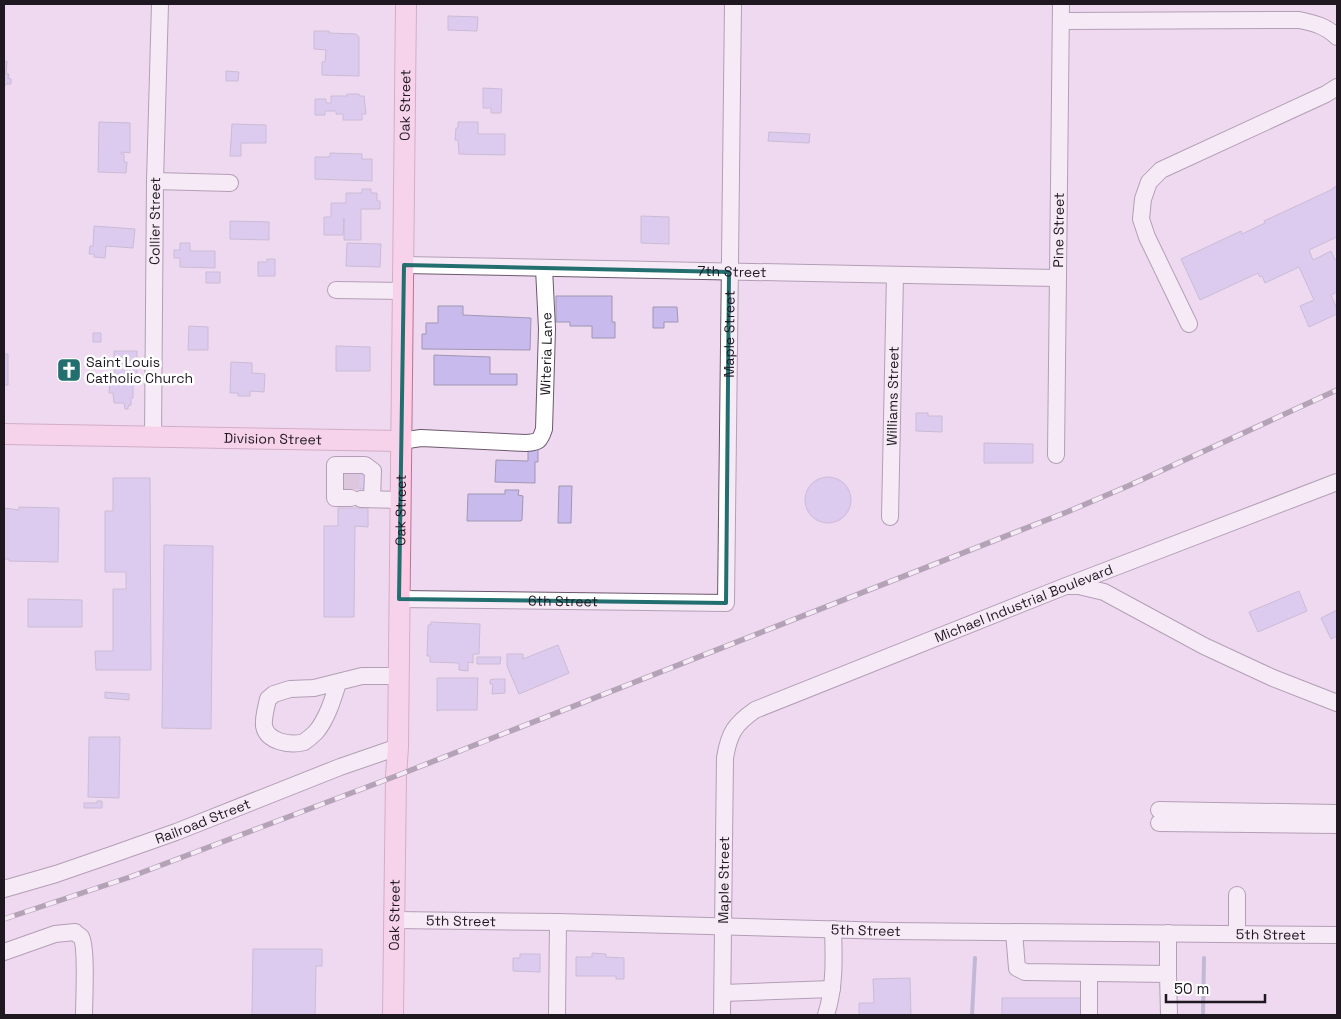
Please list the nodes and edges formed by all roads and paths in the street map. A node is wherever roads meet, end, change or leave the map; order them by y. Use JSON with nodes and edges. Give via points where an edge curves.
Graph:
{"nodes":[{"id":1,"x":160,"y":4,"type":"edge"},
{"id":2,"x":406,"y":4,"type":"edge"},
{"id":3,"x":733,"y":4,"type":"edge"},
{"id":4,"x":1061,"y":4,"type":"edge"},
{"id":5,"x":1061,"y":21,"type":"junction"},
{"id":6,"x":1337,"y":36,"type":"edge"},
{"id":7,"x":1337,"y":87,"type":"edge"},
{"id":8,"x":155,"y":182,"type":"junction"},
{"id":9,"x":230,"y":183,"type":"dead end"},
{"id":10,"x":404,"y":265,"type":"junction"},
{"id":11,"x":544,"y":268,"type":"junction"},
{"id":12,"x":729,"y":272,"type":"junction"},
{"id":13,"x":894,"y":275,"type":"junction"},
{"id":14,"x":1058,"y":278,"type":"junction"},
{"id":15,"x":336,"y":290,"type":"dead end"},
{"id":16,"x":403,"y":291,"type":"junction"},
{"id":17,"x":1189,"y":324,"type":"dead end"},
{"id":18,"x":4,"y":434,"type":"edge"},
{"id":19,"x":153,"y":437,"type":"junction"},
{"id":20,"x":540,"y":439,"type":"joint"},
{"id":21,"x":353,"y":440,"type":"junction"},
{"id":22,"x":401,"y":441,"type":"junction"},
{"id":23,"x":1056,"y":455,"type":"dead end"},
{"id":24,"x":352,"y":481,"type":"junction"},
{"id":25,"x":1337,"y":482,"type":"edge"},
{"id":26,"x":372,"y":499,"type":"junction"},
{"id":27,"x":400,"y":500,"type":"junction"},
{"id":28,"x":890,"y":517,"type":"dead end"},
{"id":29,"x":1066,"y":586,"type":"junction"},
{"id":30,"x":399,"y":599,"type":"junction"},
{"id":31,"x":726,"y":603,"type":"joint"},
{"id":32,"x":399,"y":676,"type":"junction"},
{"id":33,"x":338,"y":683,"type":"junction"},
{"id":34,"x":1337,"y":703,"type":"edge"},
{"id":35,"x":727,"y":745,"type":"joint"},
{"id":36,"x":398,"y":747,"type":"junction"},
{"id":37,"x":1337,"y":813,"type":"edge"},
{"id":38,"x":1337,"y":825,"type":"edge"},
{"id":39,"x":4,"y":889,"type":"edge"},
{"id":40,"x":1237,"y":895,"type":"dead end"},
{"id":41,"x":395,"y":920,"type":"junction"},
{"id":42,"x":558,"y":922,"type":"junction"},
{"id":43,"x":723,"y":926,"type":"junction"},
{"id":44,"x":833,"y":929,"type":"junction"},
{"id":45,"x":1014,"y":932,"type":"junction"},
{"id":46,"x":1168,"y":933,"type":"junction"},
{"id":47,"x":1237,"y":934,"type":"junction"},
{"id":48,"x":1337,"y":935,"type":"edge"},
{"id":49,"x":4,"y":952,"type":"edge"},
{"id":50,"x":1089,"y":973,"type":"junction"},
{"id":51,"x":1168,"y":974,"type":"junction"},
{"id":52,"x":832,"y":989,"type":"junction"},
{"id":53,"x":722,"y":994,"type":"junction"},
{"id":54,"x":84,"y":1015,"type":"edge"},
{"id":55,"x":394,"y":1015,"type":"edge"},
{"id":56,"x":557,"y":1015,"type":"edge"},
{"id":57,"x":722,"y":1015,"type":"edge"},
{"id":58,"x":826,"y":1015,"type":"edge"},
{"id":59,"x":1089,"y":1015,"type":"edge"},
{"id":60,"x":1169,"y":1015,"type":"edge"}],
"edges":[{"from":1,"to":8,"type":"street","name":"Collier Street"},
{"from":2,"to":10,"type":"main road","name":"Oak Street"},
{"from":3,"to":12,"type":"street","name":"Maple Street"},
{"from":4,"to":5,"type":"street","name":"Pine Street"},
{"from":5,"to":6,"type":"street","via":[[1299,20],[1316,23]]},
{"from":5,"to":14,"type":"street","name":"Pine Street"},
{"from":7,"to":17,"type":"street","via":[[1161,170],[1149,182],[1141,219]]},
{"from":8,"to":9,"type":"street"},
{"from":8,"to":19,"type":"street","name":"Collier Street"},
{"from":10,"to":11,"type":"street","name":"7th Street"},
{"from":10,"to":16,"type":"main road","name":"Oak Street"},
{"from":11,"to":12,"type":"street","name":"7th Street"},
{"from":11,"to":20,"type":"street","name":"Witeria Lane","via":[[548,329],[544,429]]},
{"from":12,"to":13,"type":"street","name":"7th Street"},
{"from":12,"to":31,"type":"street","name":"Maple Street"},
{"from":13,"to":14,"type":"street","name":"7th Street"},
{"from":13,"to":28,"type":"street","name":"Williams Street"},
{"from":14,"to":23,"type":"street","name":"Pine Street"},
{"from":15,"to":16,"type":"street"},
{"from":16,"to":22,"type":"main road","name":"Oak Street"},
{"from":18,"to":19,"type":"main road","name":"Division Street"},
{"from":19,"to":21,"type":"main road","name":"Division Street"},
{"from":20,"to":22,"type":"street","name":"Division Street","via":[[526,443],[421,438]]},
{"from":21,"to":22,"type":"main road","name":"Division Street"},
{"from":21,"to":24,"type":"street"},
{"from":22,"to":27,"type":"main road","name":"Oak Street"},
{"from":24,"to":26,"type":"street"},
{"from":24,"to":26,"type":"street","via":[[365,465],[373,471]]},
{"from":25,"to":29,"type":"street","name":"Michael Industrial Boulevard"},
{"from":26,"to":27,"type":"street"},
{"from":27,"to":30,"type":"main road","name":"Oak Street"},
{"from":29,"to":34,"type":"street","via":[[1104,592],[1212,650]]},
{"from":29,"to":35,"type":"street","name":"Michael Industrial Boulevard","via":[[755,710],[735,726]]},
{"from":30,"to":31,"type":"street","name":"6th Street"},
{"from":30,"to":32,"type":"main road","name":"Oak Street"},
{"from":32,"to":33,"type":"street","via":[[362,676]]},
{"from":32,"to":36,"type":"main road","name":"Oak Street"},
{"from":33,"to":33,"type":"street","via":[[274,694],[268,700],[264,728],[275,740],[288,744],[304,742],[316,732],[327,714]]},
{"from":35,"to":43,"type":"street","name":"Maple Street"},
{"from":36,"to":39,"type":"street","name":"Railroad Street","via":[[167,835]]},
{"from":36,"to":41,"type":"main road","name":"Oak Street"},
{"from":37,"to":38,"type":"street","via":[[1159,817]]},
{"from":40,"to":47,"type":"street"},
{"from":41,"to":42,"type":"street","name":"5th Street"},
{"from":41,"to":55,"type":"main road","name":"Oak Street"},
{"from":42,"to":43,"type":"street","name":"5th Street"},
{"from":42,"to":56,"type":"street"},
{"from":43,"to":44,"type":"street","name":"5th Street"},
{"from":43,"to":53,"type":"street","name":"Maple Street"},
{"from":44,"to":45,"type":"street","name":"5th Street"},
{"from":44,"to":52,"type":"street"},
{"from":45,"to":46,"type":"street","name":"5th Street"},
{"from":45,"to":50,"type":"street","via":[[1017,968],[1025,972]]},
{"from":46,"to":47,"type":"street","name":"5th Street"},
{"from":46,"to":51,"type":"street"},
{"from":47,"to":48,"type":"street","name":"5th Street"},
{"from":49,"to":54,"type":"street","via":[[55,934],[74,932],[80,936],[84,960]]},
{"from":50,"to":51,"type":"street"},
{"from":50,"to":59,"type":"street"},
{"from":51,"to":60,"type":"street"},
{"from":52,"to":53,"type":"street"},
{"from":52,"to":58,"type":"street"},
{"from":53,"to":57,"type":"street","name":"Maple Street"}]}
